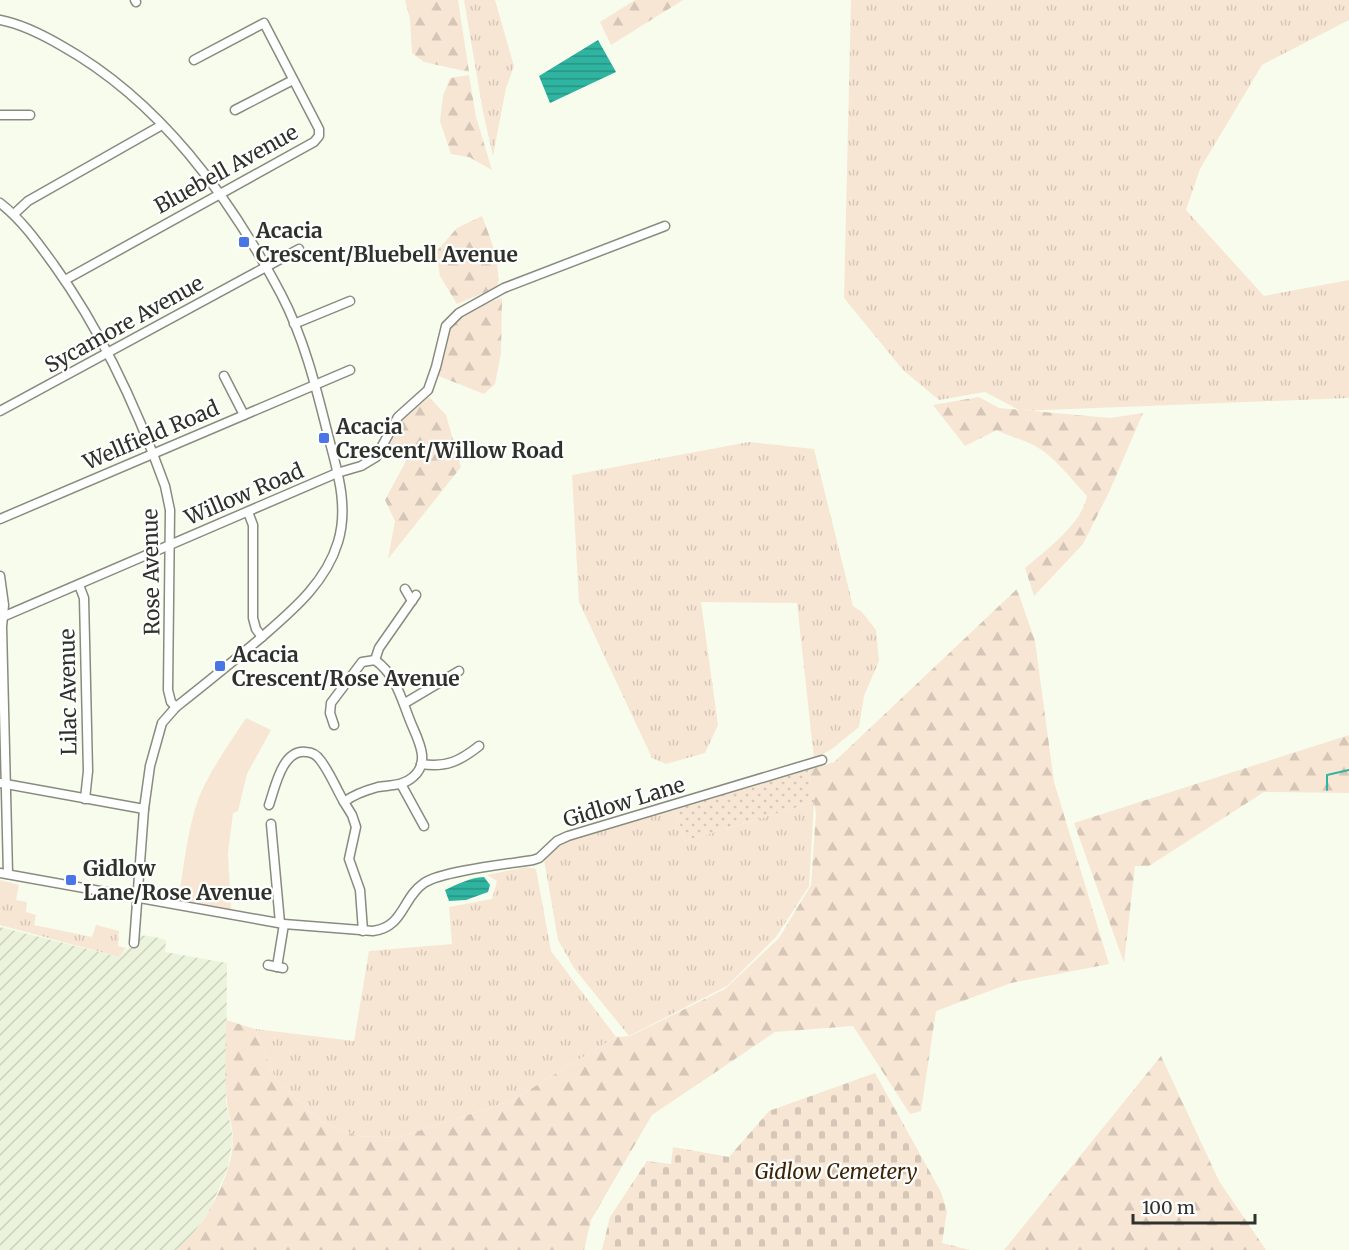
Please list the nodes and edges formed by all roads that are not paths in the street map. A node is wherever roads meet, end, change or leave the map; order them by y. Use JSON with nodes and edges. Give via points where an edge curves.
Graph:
{"nodes":[{"id":1,"x":0,"y":20,"type":"edge"},
{"id":2,"x":194,"y":60,"type":"dead end"},
{"id":3,"x":293,"y":80,"type":"junction"},
{"id":4,"x":236,"y":110,"type":"dead end"},
{"id":5,"x":0,"y":115,"type":"edge"},
{"id":6,"x":30,"y":115,"type":"dead end"},
{"id":7,"x":162,"y":125,"type":"junction"},
{"id":8,"x":219,"y":194,"type":"junction"},
{"id":9,"x":0,"y":203,"type":"edge"},
{"id":10,"x":14,"y":214,"type":"junction"},
{"id":11,"x":665,"y":226,"type":"dead end"},
{"id":12,"x":299,"y":249,"type":"dead end"},
{"id":13,"x":265,"y":267,"type":"junction"},
{"id":14,"x":65,"y":280,"type":"junction"},
{"id":15,"x":350,"y":301,"type":"dead end"},
{"id":16,"x":294,"y":324,"type":"junction"},
{"id":17,"x":109,"y":353,"type":"junction"},
{"id":18,"x":350,"y":370,"type":"dead end"},
{"id":19,"x":224,"y":376,"type":"dead end"},
{"id":20,"x":316,"y":384,"type":"junction"},
{"id":21,"x":0,"y":411,"type":"edge"},
{"id":22,"x":244,"y":415,"type":"junction"},
{"id":23,"x":153,"y":454,"type":"junction"},
{"id":24,"x":337,"y":473,"type":"junction"},
{"id":25,"x":248,"y":512,"type":"junction"},
{"id":26,"x":0,"y":519,"type":"edge"},
{"id":27,"x":170,"y":545,"type":"junction"},
{"id":28,"x":0,"y":576,"type":"edge"},
{"id":29,"x":79,"y":585,"type":"junction"},
{"id":30,"x":405,"y":589,"type":"dead end"},
{"id":31,"x":2,"y":617,"type":"edge"},
{"id":32,"x":262,"y":637,"type":"junction"},
{"id":33,"x":375,"y":660,"type":"junction"},
{"id":34,"x":459,"y":671,"type":"dead end"},
{"id":35,"x":405,"y":704,"type":"junction"},
{"id":36,"x":176,"y":707,"type":"junction"},
{"id":37,"x":334,"y":725,"type":"dead end"},
{"id":38,"x":479,"y":746,"type":"dead end"},
{"id":39,"x":822,"y":760,"type":"dead end"},
{"id":40,"x":422,"y":764,"type":"junction"},
{"id":41,"x":3,"y":784,"type":"edge"},
{"id":42,"x":401,"y":784,"type":"junction"},
{"id":43,"x":85,"y":799,"type":"junction"},
{"id":44,"x":344,"y":802,"type":"junction"},
{"id":45,"x":269,"y":805,"type":"dead end"},
{"id":46,"x":144,"y":809,"type":"junction"},
{"id":47,"x":271,"y":824,"type":"dead end"},
{"id":48,"x":424,"y":826,"type":"dead end"},
{"id":49,"x":4,"y":874,"type":"edge"},
{"id":50,"x":138,"y":898,"type":"junction"},
{"id":51,"x":282,"y":924,"type":"junction"},
{"id":52,"x":363,"y":931,"type":"junction"},
{"id":53,"x":134,"y":943,"type":"dead end"},
{"id":54,"x":276,"y":967,"type":"dead end"}],
"edges":[{"from":1,"to":7,"type":"street","via":[[39,33],[82,58],[123,88]]},
{"from":2,"to":3,"type":"street","name":"Bluebell Avenue","via":[[264,23]]},
{"from":3,"to":4,"type":"street"},
{"from":3,"to":8,"type":"street","name":"Bluebell Avenue","via":[[320,129],[319,136]]},
{"from":5,"to":6,"type":"street"},
{"from":7,"to":8,"type":"street"},
{"from":7,"to":10,"type":"street","via":[[27,201]]},
{"from":8,"to":13,"type":"street"},
{"from":8,"to":14,"type":"street","name":"Bluebell Avenue"},
{"from":9,"to":10,"type":"street","name":"Rose Avenue"},
{"from":10,"to":14,"type":"street","name":"Rose Avenue"},
{"from":11,"to":24,"type":"street","name":"Willow Road","via":[[504,288],[459,313],[446,326],[428,390],[398,417],[376,457]]},
{"from":12,"to":13,"type":"street","name":"Sycamore Avenue"},
{"from":13,"to":16,"type":"street"},
{"from":13,"to":17,"type":"street","name":"Sycamore Avenue"},
{"from":14,"to":17,"type":"street","name":"Rose Avenue"},
{"from":15,"to":16,"type":"street"},
{"from":16,"to":20,"type":"street"},
{"from":17,"to":21,"type":"street","name":"Sycamore Avenue"},
{"from":17,"to":23,"type":"street","name":"Rose Avenue"},
{"from":18,"to":20,"type":"street","name":"Wellfield Road"},
{"from":19,"to":22,"type":"street"},
{"from":20,"to":22,"type":"street","name":"Wellfield Road"},
{"from":20,"to":24,"type":"street"},
{"from":22,"to":23,"type":"street","name":"Wellfield Road"},
{"from":23,"to":26,"type":"street","name":"Wellfield Road"},
{"from":23,"to":27,"type":"street","name":"Rose Avenue","via":[[170,510]]},
{"from":24,"to":25,"type":"street","name":"Willow Road"},
{"from":24,"to":32,"type":"street","via":[[343,517],[330,562],[304,599]]},
{"from":25,"to":27,"type":"street","name":"Willow Road"},
{"from":25,"to":32,"type":"street","via":[[253,525],[253,618]]},
{"from":27,"to":29,"type":"street","name":"Willow Road"},
{"from":27,"to":36,"type":"street","name":"Rose Avenue","via":[[168,690]]},
{"from":28,"to":31,"type":"street"},
{"from":29,"to":31,"type":"street","name":"Willow Road"},
{"from":29,"to":43,"type":"street","name":"Lilac Avenue","via":[[84,598],[88,771]]},
{"from":30,"to":33,"type":"street","via":[[414,598],[379,648]]},
{"from":31,"to":41,"type":"street"},
{"from":32,"to":36,"type":"street"},
{"from":33,"to":35,"type":"street","via":[[389,672]]},
{"from":33,"to":37,"type":"street","via":[[362,662],[332,703]]},
{"from":34,"to":35,"type":"street"},
{"from":35,"to":40,"type":"street","via":[[422,750]]},
{"from":36,"to":46,"type":"street","via":[[158,733]]},
{"from":38,"to":40,"type":"street","via":[[467,756],[440,766]]},
{"from":39,"to":52,"type":"street","name":"Gidlow Lane","via":[[568,836],[533,860],[432,878],[417,889],[389,927]]},
{"from":40,"to":42,"type":"street","via":[[414,777]]},
{"from":41,"to":43,"type":"street"},
{"from":41,"to":49,"type":"street"},
{"from":42,"to":44,"type":"street","via":[[376,788]]},
{"from":42,"to":48,"type":"street"},
{"from":43,"to":46,"type":"street"},
{"from":44,"to":45,"type":"street","via":[[320,760],[303,751],[294,753],[286,762]]},
{"from":44,"to":52,"type":"street","via":[[356,827],[349,859],[360,890]]},
{"from":46,"to":50,"type":"street"},
{"from":47,"to":51,"type":"street"},
{"from":49,"to":50,"type":"street","name":"Gidlow Lane"},
{"from":50,"to":51,"type":"street","name":"Gidlow Lane"},
{"from":50,"to":53,"type":"street"},
{"from":51,"to":52,"type":"street","name":"Gidlow Lane"},
{"from":51,"to":54,"type":"street"}]}
